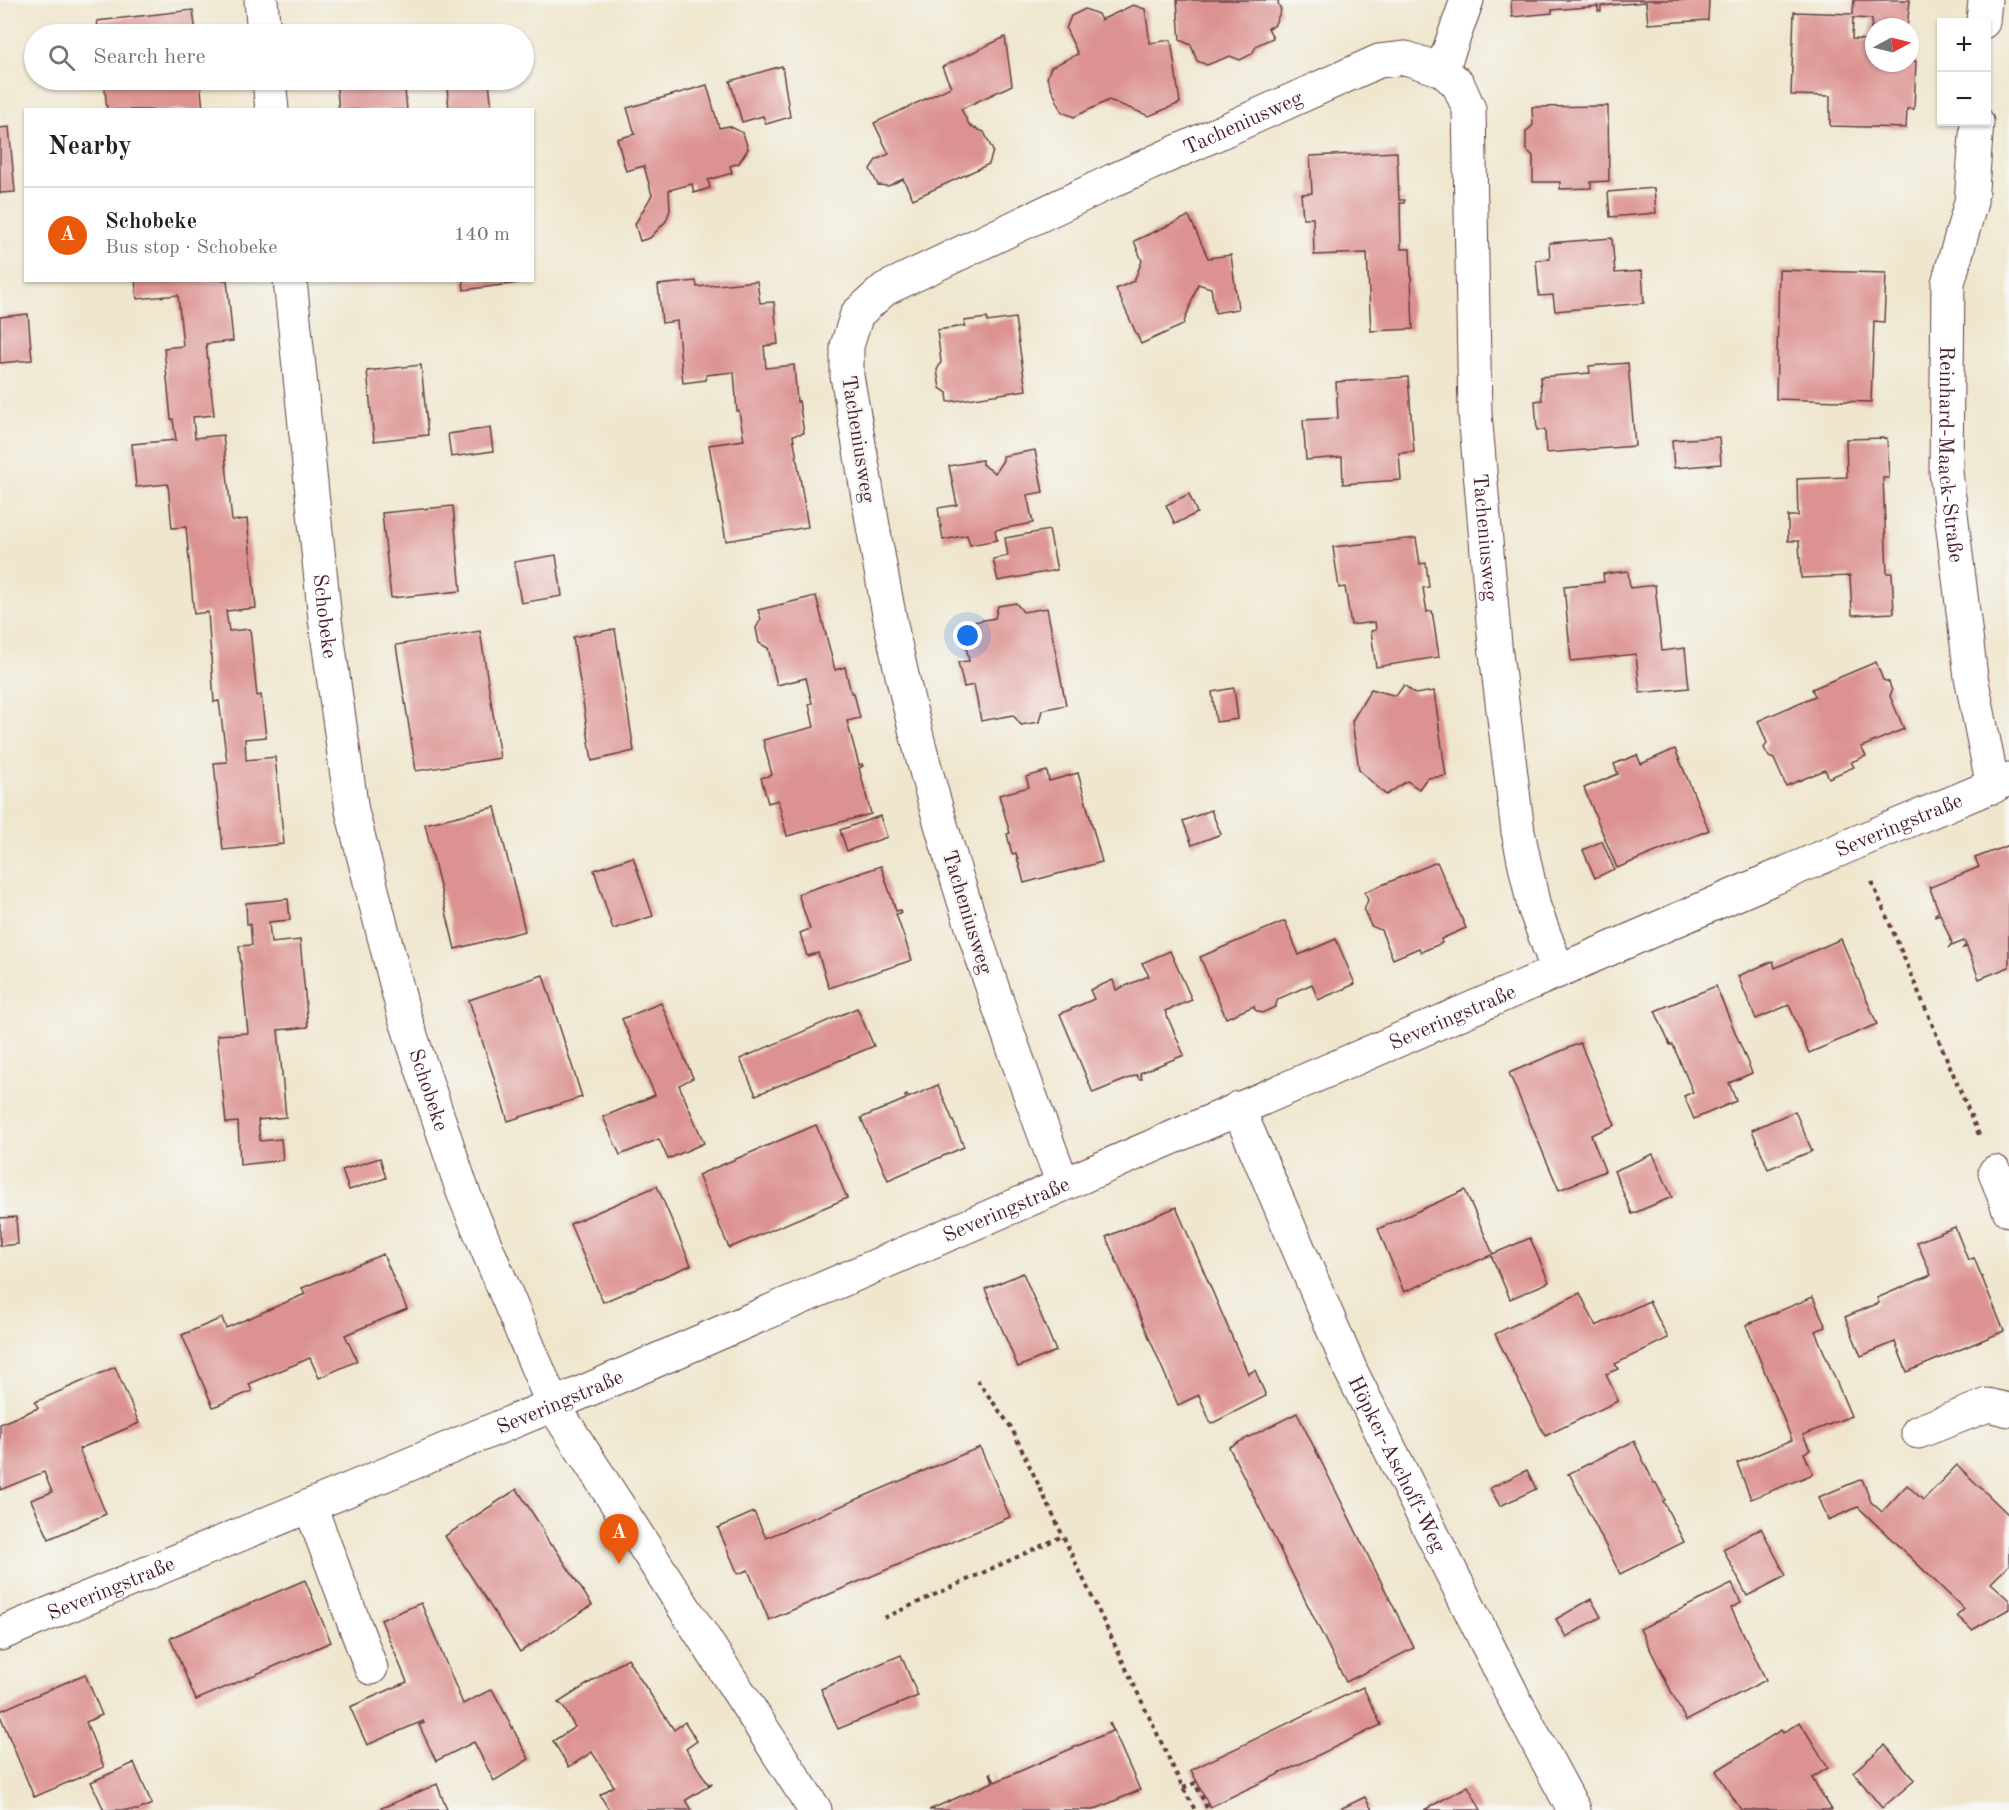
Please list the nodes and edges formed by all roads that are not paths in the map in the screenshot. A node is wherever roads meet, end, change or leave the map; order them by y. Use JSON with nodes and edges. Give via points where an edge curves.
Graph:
{"nodes":[{"id":1,"x":261,"y":0,"type":"edge"},
{"id":2,"x":1467,"y":0,"type":"edge"},
{"id":3,"x":1985,"y":0,"type":"edge"},
{"id":4,"x":1983,"y":18,"type":"edge"},
{"id":5,"x":263,"y":24,"type":"edge"},
{"id":6,"x":1442,"y":70,"type":"junction"},
{"id":7,"x":270,"y":90,"type":"edge"},
{"id":8,"x":272,"y":108,"type":"edge"},
{"id":9,"x":1977,"y":126,"type":"edge"},
{"id":10,"x":290,"y":282,"type":"edge"},
{"id":11,"x":2001,"y":783,"type":"edge"},
{"id":12,"x":1558,"y":971,"type":"junction"},
{"id":13,"x":1238,"y":1108,"type":"junction"},
{"id":14,"x":1995,"y":1172,"type":"road end"},
{"id":15,"x":1063,"y":1184,"type":"junction"},
{"id":16,"x":2009,"y":1210,"type":"edge"},
{"id":17,"x":553,"y":1405,"type":"junction"},
{"id":18,"x":2009,"y":1410,"type":"edge"},
{"id":19,"x":1918,"y":1432,"type":"dead end"},
{"id":20,"x":310,"y":1506,"type":"junction"},
{"id":21,"x":0,"y":1634,"type":"edge"},
{"id":22,"x":371,"y":1668,"type":"dead end"},
{"id":23,"x":815,"y":1810,"type":"edge"},
{"id":24,"x":1574,"y":1810,"type":"edge"}],
"edges":[{"from":1,"to":5,"type":"street"},
{"from":2,"to":6,"type":"street"},
{"from":3,"to":4,"type":"street"},
{"from":6,"to":12,"type":"street","name":"Tacheniusweg","via":[[1458,84],[1469,109],[1475,413],[1495,645],[1518,832],[1534,907]]},
{"from":6,"to":15,"type":"street","name":"Tacheniusweg","via":[[1406,58],[1379,61],[1114,180],[885,289],[857,314],[847,346],[848,376],[897,650],[970,923]]},
{"from":7,"to":8,"type":"street"},
{"from":9,"to":11,"type":"street","name":"Reinhard-Maack-Straße","via":[[1971,202],[1948,283],[1946,472],[1971,677]]},
{"from":10,"to":17,"type":"street","name":"Schobeke","via":[[325,619],[352,811],[404,1016],[464,1192]]},
{"from":11,"to":12,"type":"street","name":"Severingstraße"},
{"from":12,"to":13,"type":"street","name":"Severingstraße"},
{"from":13,"to":15,"type":"street","name":"Severingstraße"},
{"from":13,"to":24,"type":"street","name":"Höpker-Aschoff-Weg","via":[[1351,1371]]},
{"from":14,"to":16,"type":"street"},
{"from":15,"to":17,"type":"street","name":"Severingstraße"},
{"from":17,"to":20,"type":"street","name":"Severingstraße"},
{"from":17,"to":23,"type":"street","name":"Schobeke"},
{"from":18,"to":19,"type":"street","via":[[1988,1405]]},
{"from":20,"to":21,"type":"street","name":"Severingstraße"},
{"from":20,"to":22,"type":"street"}]}
